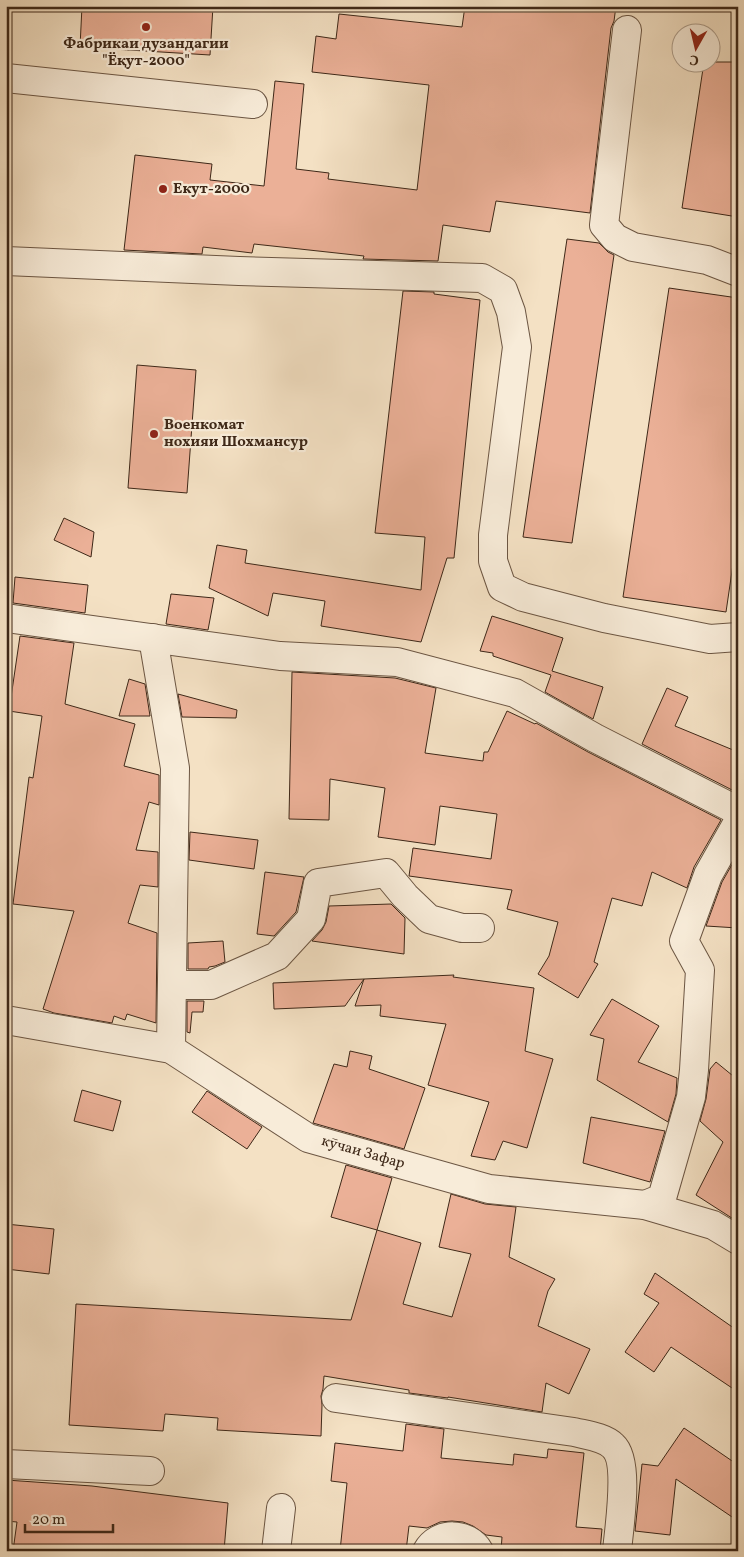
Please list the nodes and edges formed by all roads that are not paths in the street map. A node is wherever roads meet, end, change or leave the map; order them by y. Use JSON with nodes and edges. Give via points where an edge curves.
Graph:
{"nodes":[{"id":1,"x":626,"y":30,"type":"dead end"},
{"id":2,"x":6,"y":78,"type":"edge"},
{"id":3,"x":253,"y":104,"type":"dead end"},
{"id":4,"x":6,"y":261,"type":"edge"},
{"id":5,"x":738,"y":272,"type":"edge"},
{"id":6,"x":6,"y":618,"type":"edge"},
{"id":7,"x":153,"y":638,"type":"junction"},
{"id":8,"x":738,"y":638,"type":"edge"},
{"id":9,"x":738,"y":812,"type":"edge"},
{"id":10,"x":738,"y":822,"type":"edge"},
{"id":11,"x":480,"y":928,"type":"dead end"},
{"id":12,"x":172,"y":985,"type":"junction"},
{"id":13,"x":6,"y":1020,"type":"edge"},
{"id":14,"x":171,"y":1049,"type":"junction"},
{"id":15,"x":645,"y":1205,"type":"junction"},
{"id":16,"x":738,"y":1240,"type":"edge"},
{"id":17,"x":336,"y":1398,"type":"dead end"},
{"id":18,"x":6,"y":1464,"type":"edge"},
{"id":19,"x":150,"y":1471,"type":"dead end"},
{"id":20,"x":282,"y":1508,"type":"dead end"},
{"id":21,"x":276,"y":1551,"type":"edge"},
{"id":22,"x":427,"y":1551,"type":"edge"},
{"id":23,"x":479,"y":1551,"type":"edge"},
{"id":24,"x":617,"y":1551,"type":"edge"}],
"edges":[{"from":1,"to":5,"type":"street","via":[[604,225],[615,238],[633,247],[707,260]]},
{"from":2,"to":3,"type":"street"},
{"from":4,"to":8,"type":"street","via":[[482,278],[503,290],[511,312],[517,347],[493,535],[493,561],[502,588],[523,597],[604,618],[710,639]]},
{"from":6,"to":7,"type":"street"},
{"from":7,"to":9,"type":"street","via":[[280,656],[397,662],[515,694]]},
{"from":7,"to":12,"type":"street","via":[[174,768]]},
{"from":10,"to":15,"type":"street","via":[[708,875],[684,941],[700,970],[691,1097],[662,1198]]},
{"from":11,"to":12,"type":"street","via":[[462,928],[429,919],[386,873],[318,883],[311,919],[277,956],[211,985]]},
{"from":12,"to":14,"type":"street"},
{"from":13,"to":14,"type":"street","name":"кӯчаи Зафар"},
{"from":14,"to":15,"type":"street","name":"кӯчаи Зафар","via":[[308,1138],[489,1189]]},
{"from":15,"to":16,"type":"street","name":"кӯчаи Зафар","via":[[714,1225]]},
{"from":17,"to":24,"type":"street","via":[[574,1432],[613,1445],[620,1454],[622,1468]]},
{"from":18,"to":19,"type":"street"},
{"from":20,"to":21,"type":"street"},
{"from":22,"to":23,"type":"street","via":[[437,1539],[447,1537],[464,1538]]}]}
